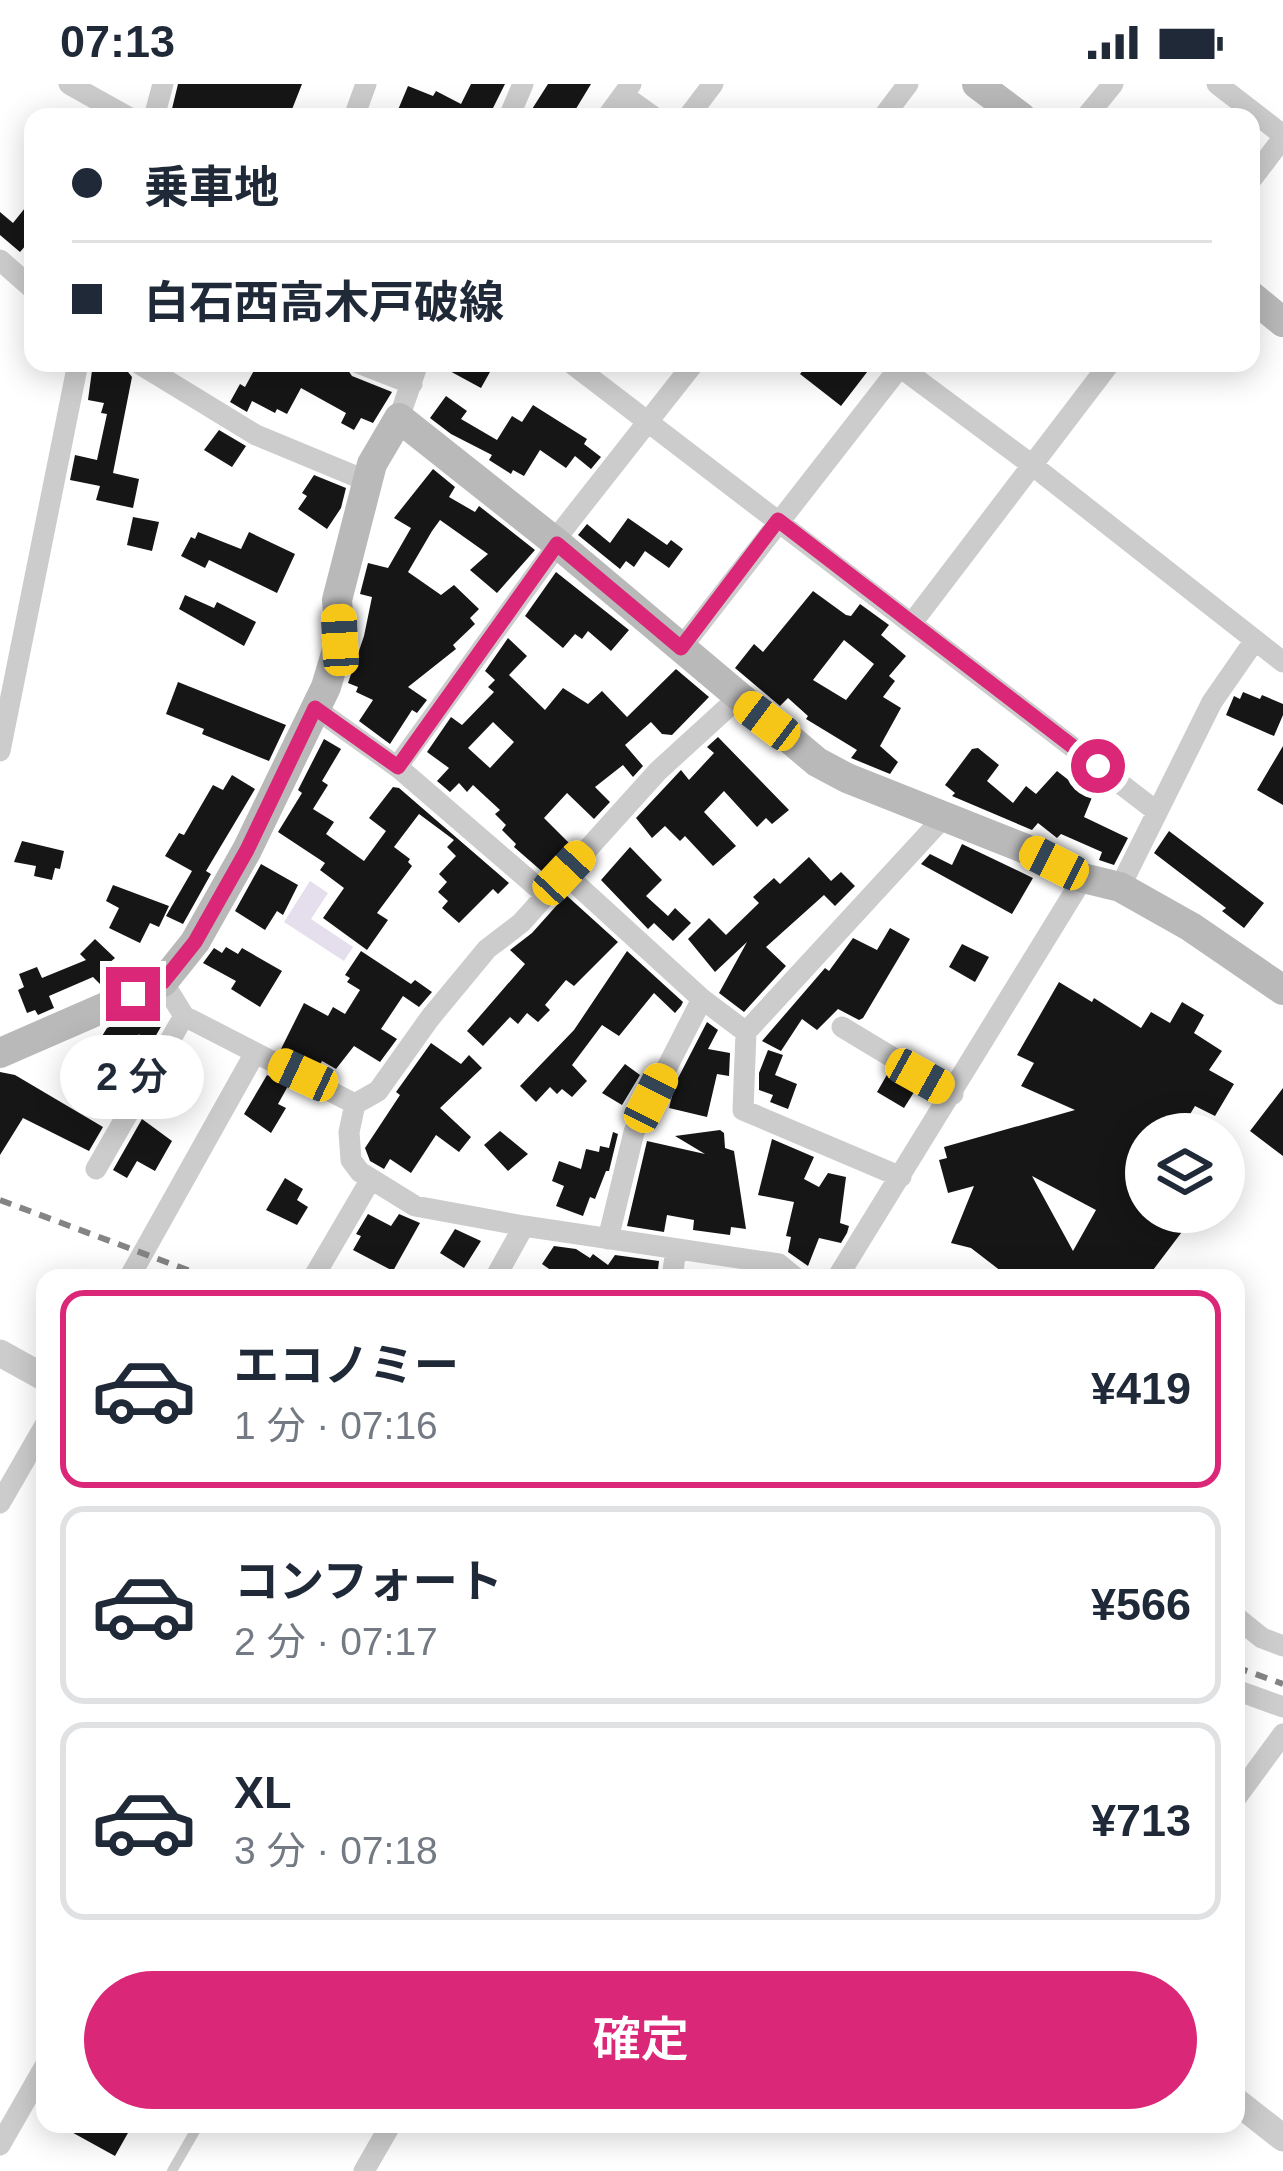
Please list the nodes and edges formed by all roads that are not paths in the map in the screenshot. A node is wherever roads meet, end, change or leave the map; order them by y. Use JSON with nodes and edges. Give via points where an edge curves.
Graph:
{"nodes":[{"id":1,"x":69,"y":84,"type":"edge"},
{"id":2,"x":713,"y":84,"type":"edge"},
{"id":3,"x":908,"y":84,"type":"edge"},
{"id":4,"x":977,"y":84,"type":"edge"},
{"id":5,"x":1113,"y":84,"type":"edge"},
{"id":6,"x":1217,"y":84,"type":"edge"},
{"id":7,"x":112,"y":108,"type":"edge"},
{"id":8,"x":695,"y":108,"type":"edge"},
{"id":9,"x":890,"y":108,"type":"edge"},
{"id":10,"x":1009,"y":108,"type":"edge"},
{"id":11,"x":1093,"y":108,"type":"edge"},
{"id":12,"x":1247,"y":108,"type":"edge"},
{"id":13,"x":1283,"y":136,"type":"edge"},
{"id":14,"x":1260,"y":168,"type":"edge"},
{"id":15,"x":0,"y":260,"type":"edge"},
{"id":16,"x":24,"y":281,"type":"edge"},
{"id":17,"x":76,"y":372,"type":"edge"},
{"id":18,"x":153,"y":372,"type":"edge"},
{"id":19,"x":583,"y":372,"type":"edge"},
{"id":20,"x":687,"y":372,"type":"edge"},
{"id":21,"x":895,"y":372,"type":"edge"},
{"id":22,"x":910,"y":372,"type":"edge"},
{"id":23,"x":1104,"y":372,"type":"edge"},
{"id":24,"x":415,"y":374,"type":"edge"},
{"id":25,"x":399,"y":418,"type":"junction"},
{"id":26,"x":648,"y":423,"type":"junction"},
{"id":27,"x":1032,"y":465,"type":"junction"},
{"id":28,"x":368,"y":481,"type":"junction"},
{"id":29,"x":778,"y":520,"type":"junction"},
{"id":30,"x":556,"y":542,"type":"junction"},
{"id":31,"x":912,"y":623,"type":"junction"},
{"id":32,"x":1255,"y":640,"type":"junction"},
{"id":33,"x":681,"y":648,"type":"junction"},
{"id":34,"x":1283,"y":662,"type":"edge"},
{"id":35,"x":738,"y":698,"type":"junction"},
{"id":36,"x":315,"y":708,"type":"junction"},
{"id":37,"x":0,"y":751,"type":"edge"},
{"id":38,"x":398,"y":767,"type":"junction"},
{"id":39,"x":1156,"y":812,"type":"junction"},
{"id":40,"x":943,"y":818,"type":"junction"},
{"id":41,"x":564,"y":873,"type":"junction"},
{"id":42,"x":1083,"y":878,"type":"junction"},
{"id":43,"x":1120,"y":887,"type":"junction"},
{"id":44,"x":545,"y":894,"type":"junction"},
{"id":45,"x":163,"y":982,"type":"junction"},
{"id":46,"x":1283,"y":990,"type":"edge"},
{"id":47,"x":702,"y":999,"type":"junction"},
{"id":48,"x":184,"y":1016,"type":"junction"},
{"id":49,"x":842,"y":1027,"type":"dead end"},
{"id":50,"x":746,"y":1032,"type":"junction"},
{"id":51,"x":0,"y":1053,"type":"edge"},
{"id":52,"x":255,"y":1053,"type":"junction"},
{"id":53,"x":953,"y":1094,"type":"junction"},
{"id":54,"x":355,"y":1104,"type":"junction"},
{"id":55,"x":96,"y":1169,"type":"dead end"},
{"id":56,"x":901,"y":1177,"type":"junction"},
{"id":57,"x":370,"y":1179,"type":"junction"},
{"id":58,"x":524,"y":1226,"type":"junction"},
{"id":59,"x":608,"y":1239,"type":"junction"},
{"id":60,"x":676,"y":1250,"type":"junction"},
{"id":61,"x":134,"y":1269,"type":"edge"},
{"id":62,"x":318,"y":1269,"type":"edge"},
{"id":63,"x":500,"y":1269,"type":"edge"},
{"id":64,"x":673,"y":1269,"type":"edge"},
{"id":65,"x":785,"y":1269,"type":"edge"},
{"id":66,"x":843,"y":1269,"type":"edge"},
{"id":67,"x":0,"y":1353,"type":"edge"},
{"id":68,"x":36,"y":1373,"type":"edge"},
{"id":69,"x":36,"y":1441,"type":"edge"},
{"id":70,"x":0,"y":1503,"type":"edge"},
{"id":71,"x":1245,"y":1624,"type":"edge"},
{"id":72,"x":1273,"y":1642,"type":"edge"},
{"id":73,"x":1245,"y":1693,"type":"edge"},
{"id":74,"x":1283,"y":1707,"type":"edge"},
{"id":75,"x":1283,"y":1734,"type":"edge"},
{"id":76,"x":1245,"y":1786,"type":"edge"},
{"id":77,"x":36,"y":2082,"type":"edge"},
{"id":78,"x":1245,"y":2108,"type":"edge"},
{"id":79,"x":194,"y":2133,"type":"edge"},
{"id":80,"x":386,"y":2133,"type":"edge"},
{"id":81,"x":1283,"y":2138,"type":"edge"},
{"id":82,"x":0,"y":2145,"type":"edge"},
{"id":83,"x":172,"y":2171,"type":"edge"},
{"id":84,"x":364,"y":2171,"type":"edge"}],
"edges":[{"from":1,"to":7,"type":"street"},
{"from":2,"to":8,"type":"street"},
{"from":3,"to":9,"type":"street"},
{"from":4,"to":10,"type":"main road"},
{"from":5,"to":11,"type":"street"},
{"from":6,"to":12,"type":"street"},
{"from":13,"to":14,"type":"street"},
{"from":15,"to":16,"type":"street"},
{"from":17,"to":37,"type":"street"},
{"from":18,"to":28,"type":"street","via":[[256,435]]},
{"from":19,"to":26,"type":"street"},
{"from":20,"to":26,"type":"street"},
{"from":21,"to":29,"type":"street"},
{"from":22,"to":27,"type":"street"},
{"from":23,"to":27,"type":"street"},
{"from":24,"to":25,"type":"street"},
{"from":25,"to":28,"type":"main road"},
{"from":25,"to":30,"type":"main road"},
{"from":26,"to":29,"type":"street"},
{"from":26,"to":30,"type":"street"},
{"from":27,"to":31,"type":"street"},
{"from":27,"to":32,"type":"street"},
{"from":28,"to":36,"type":"main road","via":[[337,600],[340,640]]},
{"from":29,"to":31,"type":"street"},
{"from":29,"to":33,"type":"street"},
{"from":30,"to":33,"type":"main road"},
{"from":30,"to":38,"type":"street"},
{"from":31,"to":39,"type":"street"},
{"from":32,"to":34,"type":"street"},
{"from":32,"to":39,"type":"street","via":[[1212,702]]},
{"from":33,"to":35,"type":"main road"},
{"from":35,"to":40,"type":"main road","via":[[817,761]]},
{"from":35,"to":41,"type":"street"},
{"from":36,"to":38,"type":"street"},
{"from":36,"to":45,"type":"main road","via":[[247,850]]},
{"from":38,"to":44,"type":"street"},
{"from":39,"to":43,"type":"street"},
{"from":40,"to":42,"type":"main road"},
{"from":40,"to":50,"type":"street"},
{"from":41,"to":44,"type":"street"},
{"from":41,"to":47,"type":"street"},
{"from":42,"to":43,"type":"main road"},
{"from":42,"to":53,"type":"street"},
{"from":43,"to":46,"type":"main road"},
{"from":44,"to":54,"type":"street","via":[[487,949],[378,1091]]},
{"from":45,"to":48,"type":"street"},
{"from":45,"to":51,"type":"main road"},
{"from":47,"to":50,"type":"street"},
{"from":47,"to":59,"type":"street","via":[[634,1132]]},
{"from":48,"to":52,"type":"street"},
{"from":48,"to":55,"type":"street"},
{"from":49,"to":53,"type":"street"},
{"from":50,"to":56,"type":"street","via":[[743,1110]]},
{"from":52,"to":54,"type":"street"},
{"from":52,"to":61,"type":"street"},
{"from":53,"to":56,"type":"street"},
{"from":54,"to":57,"type":"street","via":[[351,1160]]},
{"from":56,"to":66,"type":"street"},
{"from":57,"to":58,"type":"street","via":[[415,1206]]},
{"from":57,"to":62,"type":"street"},
{"from":58,"to":59,"type":"street"},
{"from":58,"to":63,"type":"street"},
{"from":59,"to":60,"type":"street"},
{"from":60,"to":64,"type":"street"},
{"from":60,"to":65,"type":"street"},
{"from":67,"to":68,"type":"street"},
{"from":69,"to":70,"type":"street"},
{"from":71,"to":72,"type":"street"},
{"from":73,"to":74,"type":"street"},
{"from":75,"to":76,"type":"street"},
{"from":77,"to":82,"type":"street"},
{"from":78,"to":81,"type":"street"},
{"from":79,"to":83,"type":"lane"},
{"from":80,"to":84,"type":"street"}]}
